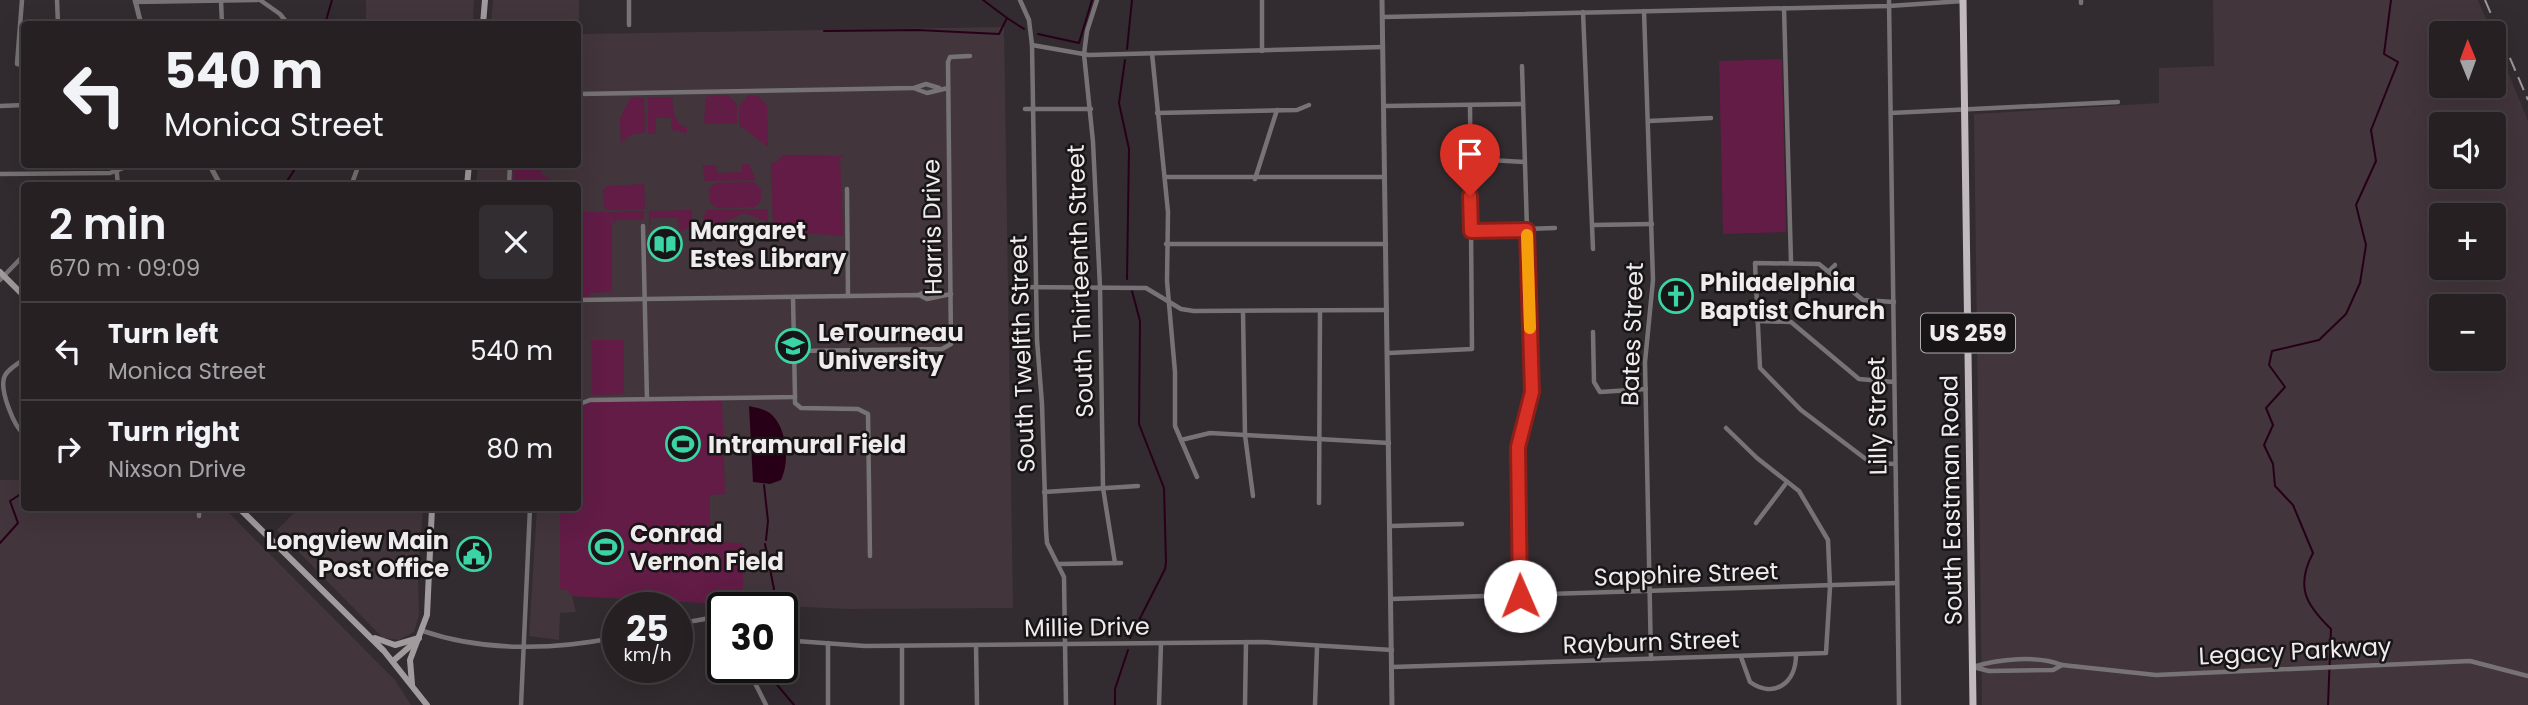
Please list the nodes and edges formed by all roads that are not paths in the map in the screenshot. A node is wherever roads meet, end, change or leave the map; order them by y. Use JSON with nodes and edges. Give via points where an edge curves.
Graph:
{"nodes":[{"id":1,"x":22,"y":0,"type":"edge"},
{"id":2,"x":57,"y":0,"type":"edge"},
{"id":3,"x":259,"y":0,"type":"edge"},
{"id":4,"x":485,"y":0,"type":"edge"},
{"id":5,"x":629,"y":0,"type":"edge"},
{"id":6,"x":1097,"y":0,"type":"edge"},
{"id":7,"x":1262,"y":0,"type":"edge"},
{"id":8,"x":1382,"y":0,"type":"edge"},
{"id":9,"x":1963,"y":0,"type":"edge"},
{"id":10,"x":135,"y":1,"type":"edge"},
{"id":11,"x":221,"y":1,"type":"edge"},
{"id":12,"x":1022,"y":1,"type":"edge"},
{"id":13,"x":1889,"y":3,"type":"edge"},
{"id":14,"x":1784,"y":8,"type":"junction"},
{"id":15,"x":1644,"y":11,"type":"junction"},
{"id":16,"x":1583,"y":12,"type":"junction"},
{"id":17,"x":1383,"y":17,"type":"junction"},
{"id":18,"x":58,"y":21,"type":"edge"},
{"id":19,"x":140,"y":21,"type":"edge"},
{"id":20,"x":222,"y":21,"type":"edge"},
{"id":21,"x":286,"y":21,"type":"edge"},
{"id":22,"x":483,"y":21,"type":"edge"},
{"id":23,"x":629,"y":25,"type":"dead end"},
{"id":24,"x":1032,"y":46,"type":"junction"},
{"id":25,"x":1383,"y":47,"type":"junction"},
{"id":26,"x":1262,"y":51,"type":"junction"},
{"id":27,"x":1152,"y":53,"type":"junction"},
{"id":28,"x":1084,"y":54,"type":"junction"},
{"id":29,"x":970,"y":56,"type":"dead end"},
{"id":30,"x":21,"y":64,"type":"edge"},
{"id":31,"x":1522,"y":66,"type":"dead end"},
{"id":32,"x":914,"y":88,"type":"junction"},
{"id":33,"x":939,"y":88,"type":"junction"},
{"id":34,"x":948,"y":88,"type":"junction"},
{"id":35,"x":581,"y":94,"type":"edge"},
{"id":36,"x":2118,"y":102,"type":"dead end"},
{"id":37,"x":1523,"y":104,"type":"junction"},
{"id":38,"x":21,"y":105,"type":"edge"},
{"id":39,"x":1309,"y":105,"type":"dead end"},
{"id":40,"x":1470,"y":105,"type":"junction"},
{"id":41,"x":0,"y":106,"type":"edge"},
{"id":42,"x":1384,"y":106,"type":"junction"},
{"id":43,"x":1025,"y":109,"type":"dead end"},
{"id":44,"x":1033,"y":109,"type":"junction"},
{"id":45,"x":1091,"y":109,"type":"junction"},
{"id":46,"x":1277,"y":110,"type":"junction"},
{"id":47,"x":1965,"y":112,"type":"junction"},
{"id":48,"x":1157,"y":113,"type":"junction"},
{"id":49,"x":1891,"y":113,"type":"junction"},
{"id":50,"x":1711,"y":118,"type":"dead end"},
{"id":51,"x":1649,"y":121,"type":"junction"},
{"id":52,"x":1470,"y":159,"type":"junction"},
{"id":53,"x":1525,"y":162,"type":"junction"},
{"id":54,"x":117,"y":168,"type":"edge"},
{"id":55,"x":126,"y":168,"type":"edge"},
{"id":56,"x":118,"y":172,"type":"junction"},
{"id":57,"x":0,"y":174,"type":"edge"},
{"id":58,"x":1165,"y":177,"type":"junction"},
{"id":59,"x":1385,"y":177,"type":"junction"},
{"id":60,"x":1255,"y":179,"type":"junction"},
{"id":61,"x":118,"y":182,"type":"edge"},
{"id":62,"x":847,"y":189,"type":"dead end"},
{"id":63,"x":1652,"y":224,"type":"junction"},
{"id":64,"x":1593,"y":225,"type":"junction"},
{"id":65,"x":643,"y":226,"type":"dead end"},
{"id":66,"x":1555,"y":228,"type":"dead end"},
{"id":67,"x":1527,"y":230,"type":"junction"},
{"id":68,"x":1471,"y":231,"type":"junction"},
{"id":69,"x":1166,"y":244,"type":"junction"},
{"id":70,"x":1386,"y":244,"type":"junction"},
{"id":71,"x":1593,"y":249,"type":"dead end"},
{"id":72,"x":21,"y":258,"type":"edge"},
{"id":73,"x":1791,"y":262,"type":"junction"},
{"id":74,"x":1835,"y":265,"type":"dead end"},
{"id":75,"x":1829,"y":271,"type":"junction"},
{"id":76,"x":1,"y":276,"type":"edge"},
{"id":77,"x":1016,"y":287,"type":"dead end"},
{"id":78,"x":1036,"y":287,"type":"junction"},
{"id":79,"x":1100,"y":287,"type":"junction"},
{"id":80,"x":21,"y":293,"type":"edge"},
{"id":81,"x":951,"y":294,"type":"junction"},
{"id":82,"x":848,"y":296,"type":"junction"},
{"id":83,"x":793,"y":297,"type":"junction"},
{"id":84,"x":645,"y":299,"type":"junction"},
{"id":85,"x":581,"y":300,"type":"edge"},
{"id":86,"x":1894,"y":302,"type":"junction"},
{"id":87,"x":1169,"y":303,"type":"junction"},
{"id":88,"x":1388,"y":310,"type":"junction"},
{"id":89,"x":1243,"y":311,"type":"junction"},
{"id":90,"x":1320,"y":311,"type":"junction"},
{"id":91,"x":1757,"y":321,"type":"junction"},
{"id":92,"x":1594,"y":332,"type":"dead end"},
{"id":93,"x":794,"y":351,"type":"junction"},
{"id":94,"x":1389,"y":353,"type":"junction"},
{"id":95,"x":21,"y":362,"type":"edge"},
{"id":96,"x":1894,"y":382,"type":"junction"},
{"id":97,"x":1646,"y":389,"type":"junction"},
{"id":98,"x":795,"y":397,"type":"junction"},
{"id":99,"x":647,"y":399,"type":"junction"},
{"id":100,"x":581,"y":407,"type":"edge"},
{"id":101,"x":1726,"y":428,"type":"dead end"},
{"id":102,"x":21,"y":430,"type":"edge"},
{"id":103,"x":1245,"y":435,"type":"junction"},
{"id":104,"x":1319,"y":439,"type":"junction"},
{"id":105,"x":1181,"y":440,"type":"junction"},
{"id":106,"x":1390,"y":443,"type":"junction"},
{"id":107,"x":1895,"y":464,"type":"junction"},
{"id":108,"x":1197,"y":477,"type":"dead end"},
{"id":109,"x":1787,"y":482,"type":"junction"},
{"id":110,"x":1138,"y":486,"type":"dead end"},
{"id":111,"x":1104,"y":488,"type":"junction"},
{"id":112,"x":1044,"y":492,"type":"junction"},
{"id":113,"x":1253,"y":496,"type":"dead end"},
{"id":114,"x":1319,"y":503,"type":"dead end"},
{"id":115,"x":199,"y":511,"type":"edge"},
{"id":116,"x":242,"y":511,"type":"edge"},
{"id":117,"x":432,"y":511,"type":"edge"},
{"id":118,"x":530,"y":511,"type":"edge"},
{"id":119,"x":199,"y":516,"type":"dead end"},
{"id":120,"x":1756,"y":523,"type":"dead end"},
{"id":121,"x":1462,"y":524,"type":"dead end"},
{"id":122,"x":1391,"y":526,"type":"junction"},
{"id":123,"x":870,"y":556,"type":"dead end"},
{"id":124,"x":1058,"y":564,"type":"junction"},
{"id":125,"x":1897,"y":583,"type":"junction"},
{"id":126,"x":1830,"y":587,"type":"junction"},
{"id":127,"x":1651,"y":592,"type":"junction"},
{"id":128,"x":1520,"y":596,"type":"junction"},
{"id":129,"x":1391,"y":599,"type":"junction"},
{"id":130,"x":423,"y":631,"type":"junction"},
{"id":131,"x":366,"y":633,"type":"junction"},
{"id":132,"x":419,"y":638,"type":"junction"},
{"id":133,"x":602,"y":640,"type":"edge"},
{"id":134,"x":798,"y":641,"type":"edge"},
{"id":135,"x":1245,"y":642,"type":"junction"},
{"id":136,"x":828,"y":643,"type":"junction"},
{"id":137,"x":1161,"y":643,"type":"junction"},
{"id":138,"x":1064,"y":644,"type":"junction"},
{"id":139,"x":523,"y":645,"type":"junction"},
{"id":140,"x":976,"y":645,"type":"junction"},
{"id":141,"x":902,"y":646,"type":"junction"},
{"id":142,"x":1317,"y":648,"type":"junction"},
{"id":143,"x":1392,"y":650,"type":"junction"},
{"id":144,"x":1796,"y":655,"type":"junction"},
{"id":145,"x":1741,"y":657,"type":"junction"},
{"id":146,"x":1651,"y":659,"type":"junction"},
{"id":147,"x":393,"y":662,"type":"junction"},
{"id":148,"x":2062,"y":666,"type":"junction"},
{"id":149,"x":1392,"y":667,"type":"junction"},
{"id":150,"x":1972,"y":667,"type":"junction"},
{"id":151,"x":2528,"y":676,"type":"edge"},
{"id":152,"x":755,"y":683,"type":"edge"},
{"id":153,"x":412,"y":685,"type":"junction"},
{"id":154,"x":427,"y":705,"type":"edge"},
{"id":155,"x":521,"y":705,"type":"edge"},
{"id":156,"x":766,"y":705,"type":"edge"},
{"id":157,"x":828,"y":705,"type":"edge"},
{"id":158,"x":902,"y":705,"type":"edge"},
{"id":159,"x":977,"y":705,"type":"edge"},
{"id":160,"x":1066,"y":705,"type":"edge"},
{"id":161,"x":1159,"y":705,"type":"edge"},
{"id":162,"x":1245,"y":705,"type":"edge"},
{"id":163,"x":1315,"y":705,"type":"edge"},
{"id":164,"x":1392,"y":705,"type":"edge"},
{"id":165,"x":1899,"y":705,"type":"edge"},
{"id":166,"x":1973,"y":705,"type":"edge"}],
"edges":[{"from":1,"to":30,"type":"street"},
{"from":2,"to":18,"type":"street"},
{"from":3,"to":11,"type":"street"},
{"from":3,"to":21,"type":"street"},
{"from":4,"to":22,"type":"main road"},
{"from":5,"to":23,"type":"street"},
{"from":6,"to":28,"type":"street","name":"South Thirteenth Street"},
{"from":7,"to":26,"type":"street"},
{"from":8,"to":17,"type":"street"},
{"from":9,"to":13,"type":"street"},
{"from":9,"to":47,"type":"main road","name":"South Eastman Road","number":"US 259"},
{"from":10,"to":11,"type":"street"},
{"from":10,"to":19,"type":"street"},
{"from":11,"to":20,"type":"street"},
{"from":12,"to":24,"type":"street","name":"South Twelfth Street"},
{"from":13,"to":14,"type":"street"},
{"from":13,"to":49,"type":"street","name":"Lilly Street"},
{"from":14,"to":15,"type":"street"},
{"from":14,"to":73,"type":"street"},
{"from":15,"to":16,"type":"street"},
{"from":15,"to":51,"type":"street","name":"Bates Street"},
{"from":16,"to":17,"type":"street"},
{"from":16,"to":64,"type":"street"},
{"from":17,"to":25,"type":"street"},
{"from":24,"to":28,"type":"street"},
{"from":24,"to":44,"type":"street","name":"South Twelfth Street"},
{"from":25,"to":26,"type":"street"},
{"from":25,"to":42,"type":"street"},
{"from":26,"to":27,"type":"street"},
{"from":27,"to":28,"type":"street"},
{"from":27,"to":48,"type":"street"},
{"from":28,"to":45,"type":"street","name":"South Thirteenth Street"},
{"from":29,"to":34,"type":"street","name":"Harris Drive","via":[[949,58]]},
{"from":31,"to":37,"type":"street"},
{"from":32,"to":33,"type":"street","via":[[926,84]]},
{"from":32,"to":33,"type":"street","via":[[925,93]]},
{"from":32,"to":35,"type":"street"},
{"from":33,"to":34,"type":"street"},
{"from":34,"to":81,"type":"street","name":"Harris Drive"},
{"from":36,"to":47,"type":"street"},
{"from":37,"to":40,"type":"street"},
{"from":37,"to":53,"type":"street"},
{"from":38,"to":41,"type":"street"},
{"from":39,"to":46,"type":"street"},
{"from":40,"to":42,"type":"street"},
{"from":40,"to":52,"type":"street"},
{"from":42,"to":59,"type":"street"},
{"from":43,"to":44,"type":"street"},
{"from":44,"to":45,"type":"street"},
{"from":44,"to":78,"type":"street","name":"South Twelfth Street"},
{"from":45,"to":79,"type":"street","name":"South Thirteenth Street"},
{"from":46,"to":48,"type":"street"},
{"from":46,"to":60,"type":"street"},
{"from":47,"to":49,"type":"street"},
{"from":47,"to":150,"type":"main road","name":"South Eastman Road","number":"US 259"},
{"from":48,"to":58,"type":"street"},
{"from":49,"to":86,"type":"street","name":"Lilly Street"},
{"from":50,"to":51,"type":"street"},
{"from":51,"to":63,"type":"street","name":"Bates Street"},
{"from":52,"to":53,"type":"street"},
{"from":52,"to":68,"type":"street"},
{"from":53,"to":67,"type":"street"},
{"from":54,"to":56,"type":"street"},
{"from":55,"to":56,"type":"street"},
{"from":56,"to":57,"type":"street"},
{"from":56,"to":61,"type":"street"},
{"from":58,"to":60,"type":"street"},
{"from":58,"to":69,"type":"street"},
{"from":59,"to":60,"type":"street"},
{"from":59,"to":70,"type":"street"},
{"from":62,"to":82,"type":"street"},
{"from":63,"to":64,"type":"street"},
{"from":63,"to":97,"type":"street","name":"Bates Street"},
{"from":64,"to":71,"type":"street"},
{"from":65,"to":84,"type":"street"},
{"from":66,"to":67,"type":"street"},
{"from":67,"to":68,"type":"street"},
{"from":67,"to":128,"type":"street","via":[[1532,392],[1518,447]]},
{"from":68,"to":94,"type":"street","via":[[1472,349]]},
{"from":69,"to":70,"type":"street"},
{"from":69,"to":87,"type":"street"},
{"from":70,"to":88,"type":"street"},
{"from":72,"to":76,"type":"street"},
{"from":73,"to":75,"type":"street","via":[[1813,262]]},
{"from":73,"to":91,"type":"street","via":[[1755,263]]},
{"from":74,"to":75,"type":"street"},
{"from":75,"to":86,"type":"street","via":[[1863,300]]},
{"from":76,"to":80,"type":"main road"},
{"from":77,"to":78,"type":"street"},
{"from":78,"to":79,"type":"street"},
{"from":78,"to":112,"type":"street","name":"South Twelfth Street"},
{"from":79,"to":87,"type":"street","via":[[1146,288]]},
{"from":79,"to":111,"type":"street","name":"South Thirteenth Street"},
{"from":81,"to":82,"type":"street","via":[[931,299],[919,295]]},
{"from":81,"to":93,"type":"street","name":"Harris Drive","via":[[947,348]]},
{"from":82,"to":83,"type":"street"},
{"from":83,"to":84,"type":"street"},
{"from":83,"to":93,"type":"street"},
{"from":84,"to":85,"type":"street"},
{"from":84,"to":99,"type":"street"},
{"from":86,"to":96,"type":"street","name":"Lilly Street"},
{"from":87,"to":89,"type":"street","via":[[1194,311]]},
{"from":87,"to":105,"type":"street","via":[[1175,426]]},
{"from":88,"to":90,"type":"street"},
{"from":88,"to":94,"type":"street"},
{"from":89,"to":90,"type":"street"},
{"from":89,"to":103,"type":"street"},
{"from":90,"to":104,"type":"street"},
{"from":91,"to":96,"type":"street","via":[[1791,322],[1858,379]]},
{"from":91,"to":107,"type":"street","via":[[1759,362],[1766,376],[1801,410],[1871,463]]},
{"from":92,"to":97,"type":"street","via":[[1594,382],[1600,392]]},
{"from":93,"to":98,"type":"street"},
{"from":94,"to":106,"type":"street"},
{"from":95,"to":102,"type":"street","via":[[3,381],[12,420]]},
{"from":96,"to":107,"type":"street","name":"Lilly Street"},
{"from":97,"to":127,"type":"street","name":"Bates Street"},
{"from":98,"to":99,"type":"street"},
{"from":98,"to":123,"type":"street","via":[[801,408],[867,413]]},
{"from":99,"to":100,"type":"street","via":[[587,400]]},
{"from":101,"to":109,"type":"street"},
{"from":103,"to":104,"type":"street"},
{"from":103,"to":105,"type":"street","via":[[1199,433]]},
{"from":103,"to":113,"type":"street"},
{"from":104,"to":106,"type":"street"},
{"from":104,"to":114,"type":"street"},
{"from":105,"to":108,"type":"street"},
{"from":106,"to":122,"type":"street"},
{"from":107,"to":125,"type":"street","name":"Lilly Street"},
{"from":109,"to":120,"type":"street"},
{"from":109,"to":126,"type":"street","via":[[1804,498],[1828,540]]},
{"from":110,"to":111,"type":"street"},
{"from":111,"to":112,"type":"street"},
{"from":111,"to":124,"type":"street","name":"South Thirteenth Street","via":[[1118,563]]},
{"from":112,"to":124,"type":"street","name":"South Twelfth Street","via":[[1047,542]]},
{"from":115,"to":119,"type":"street"},
{"from":116,"to":131,"type":"main road"},
{"from":117,"to":130,"type":"main road"},
{"from":118,"to":139,"type":"street"},
{"from":121,"to":122,"type":"street"},
{"from":122,"to":129,"type":"street"},
{"from":124,"to":138,"type":"street","name":"South Twelfth Street","via":[[1064,577]]},
{"from":125,"to":126,"type":"street","name":"Sapphire Street"},
{"from":125,"to":165,"type":"street","name":"Lilly Street"},
{"from":126,"to":127,"type":"street","name":"Sapphire Street"},
{"from":126,"to":144,"type":"street","name":"Rayburn Street","via":[[1826,653]]},
{"from":127,"to":128,"type":"street","name":"Sapphire Street"},
{"from":127,"to":146,"type":"street","name":"Bates Street"},
{"from":128,"to":129,"type":"street","name":"Sapphire Street"},
{"from":129,"to":143,"type":"street"},
{"from":130,"to":132,"type":"main road"},
{"from":130,"to":139,"type":"street","via":[[464,642]]},
{"from":131,"to":132,"type":"main road","via":[[390,645]]},
{"from":131,"to":147,"type":"main road"},
{"from":132,"to":147,"type":"main road"},
{"from":132,"to":153,"type":"main road","via":[[410,660]]},
{"from":133,"to":139,"type":"street","via":[[562,646]]},
{"from":134,"to":136,"type":"street","name":"Millie Drive"},
{"from":135,"to":137,"type":"street","name":"Millie Drive"},
{"from":135,"to":142,"type":"street","name":"Millie Drive"},
{"from":135,"to":162,"type":"street"},
{"from":136,"to":141,"type":"street","name":"Millie Drive"},
{"from":136,"to":157,"type":"street"},
{"from":137,"to":138,"type":"street","name":"Millie Drive"},
{"from":137,"to":161,"type":"street"},
{"from":138,"to":140,"type":"street","name":"Millie Drive"},
{"from":138,"to":160,"type":"street","name":"South Twelfth Street"},
{"from":139,"to":155,"type":"street"},
{"from":140,"to":141,"type":"street","name":"Millie Drive"},
{"from":140,"to":159,"type":"street"},
{"from":141,"to":158,"type":"street"},
{"from":142,"to":143,"type":"street","name":"Millie Drive"},
{"from":142,"to":163,"type":"street"},
{"from":143,"to":149,"type":"street"},
{"from":144,"to":145,"type":"street","name":"Rayburn Street"},
{"from":144,"to":145,"type":"street","via":[[1789,680],[1767,690],[1750,682]]},
{"from":145,"to":146,"type":"street","name":"Rayburn Street"},
{"from":146,"to":149,"type":"street","name":"Rayburn Street"},
{"from":147,"to":153,"type":"main road"},
{"from":148,"to":150,"type":"street","name":"Legacy Parkway","via":[[1989,671]]},
{"from":148,"to":150,"type":"street","name":"Legacy Parkway","via":[[2051,661],[1989,662]]},
{"from":148,"to":151,"type":"street","name":"Legacy Parkway","via":[[2147,675],[2470,661]]},
{"from":149,"to":164,"type":"street"},
{"from":150,"to":166,"type":"main road","name":"South Eastman Road","number":"US 259"},
{"from":152,"to":156,"type":"street"},
{"from":153,"to":154,"type":"main road"}]}
